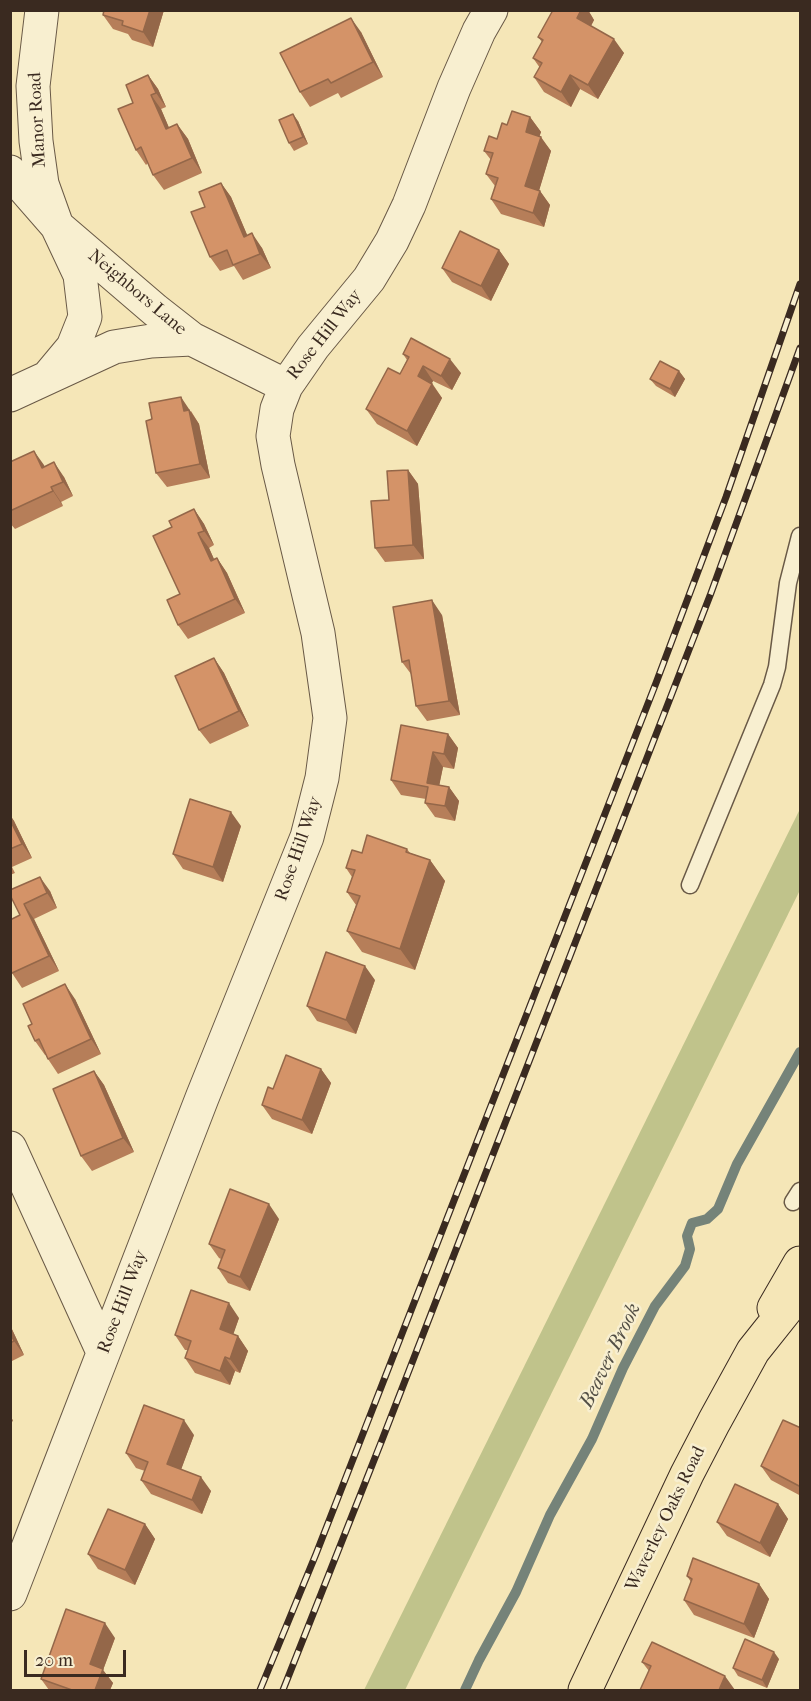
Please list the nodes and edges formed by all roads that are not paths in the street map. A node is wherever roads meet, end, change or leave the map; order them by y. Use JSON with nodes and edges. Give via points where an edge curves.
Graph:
{"nodes":[{"id":1,"x":42,"y":10,"type":"edge"},
{"id":2,"x":491,"y":10,"type":"edge"},
{"id":3,"x":24,"y":43,"type":"edge"},
{"id":4,"x":10,"y":172,"type":"edge"},
{"id":5,"x":57,"y":226,"type":"junction"},
{"id":6,"x":192,"y":339,"type":"junction"},
{"id":7,"x":48,"y":377,"type":"junction"},
{"id":8,"x":286,"y":386,"type":"junction"},
{"id":9,"x":10,"y":395,"type":"edge"},
{"id":10,"x":801,"y":536,"type":"edge"},
{"id":11,"x":690,"y":885,"type":"dead end"},
{"id":12,"x":10,"y":1148,"type":"edge"},
{"id":13,"x":801,"y":1263,"type":"edge"},
{"id":14,"x":801,"y":1292,"type":"edge"},
{"id":15,"x":753,"y":1351,"type":"junction"},
{"id":16,"x":103,"y":1353,"type":"junction"},
{"id":17,"x":10,"y":1594,"type":"edge"},
{"id":18,"x":585,"y":1690,"type":"edge"}],
"edges":[{"from":1,"to":3,"type":"street","name":"Manor Road"},
{"from":2,"to":8,"type":"street","name":"Rose Hill Way","via":[[458,78],[392,241],[369,279]]},
{"from":3,"to":5,"type":"street","name":"Manor Road","via":[[33,86],[42,184]]},
{"from":4,"to":5,"type":"street","name":"Neighbors Lane"},
{"from":5,"to":6,"type":"street","name":"Neighbors Lane"},
{"from":5,"to":7,"type":"street","via":[[81,275],[85,317],[73,347]]},
{"from":6,"to":7,"type":"street","via":[[114,347]]},
{"from":6,"to":8,"type":"street","name":"Neighbors Lane"},
{"from":7,"to":9,"type":"street"},
{"from":8,"to":16,"type":"street","name":"Rose Hill Way","via":[[277,408],[273,436],[318,633],[330,718],[322,778],[307,837]]},
{"from":10,"to":11,"type":"lane","via":[[788,583],[772,685]]},
{"from":12,"to":16,"type":"street"},
{"from":13,"to":15,"type":"main road","name":"Waverley Oaks Road"},
{"from":14,"to":15,"type":"main road","name":"Waverley Oaks Road"},
{"from":15,"to":18,"type":"main road","name":"Waverley Oaks Road","via":[[687,1474]]},
{"from":16,"to":17,"type":"street","name":"Rose Hill Way"}]}
